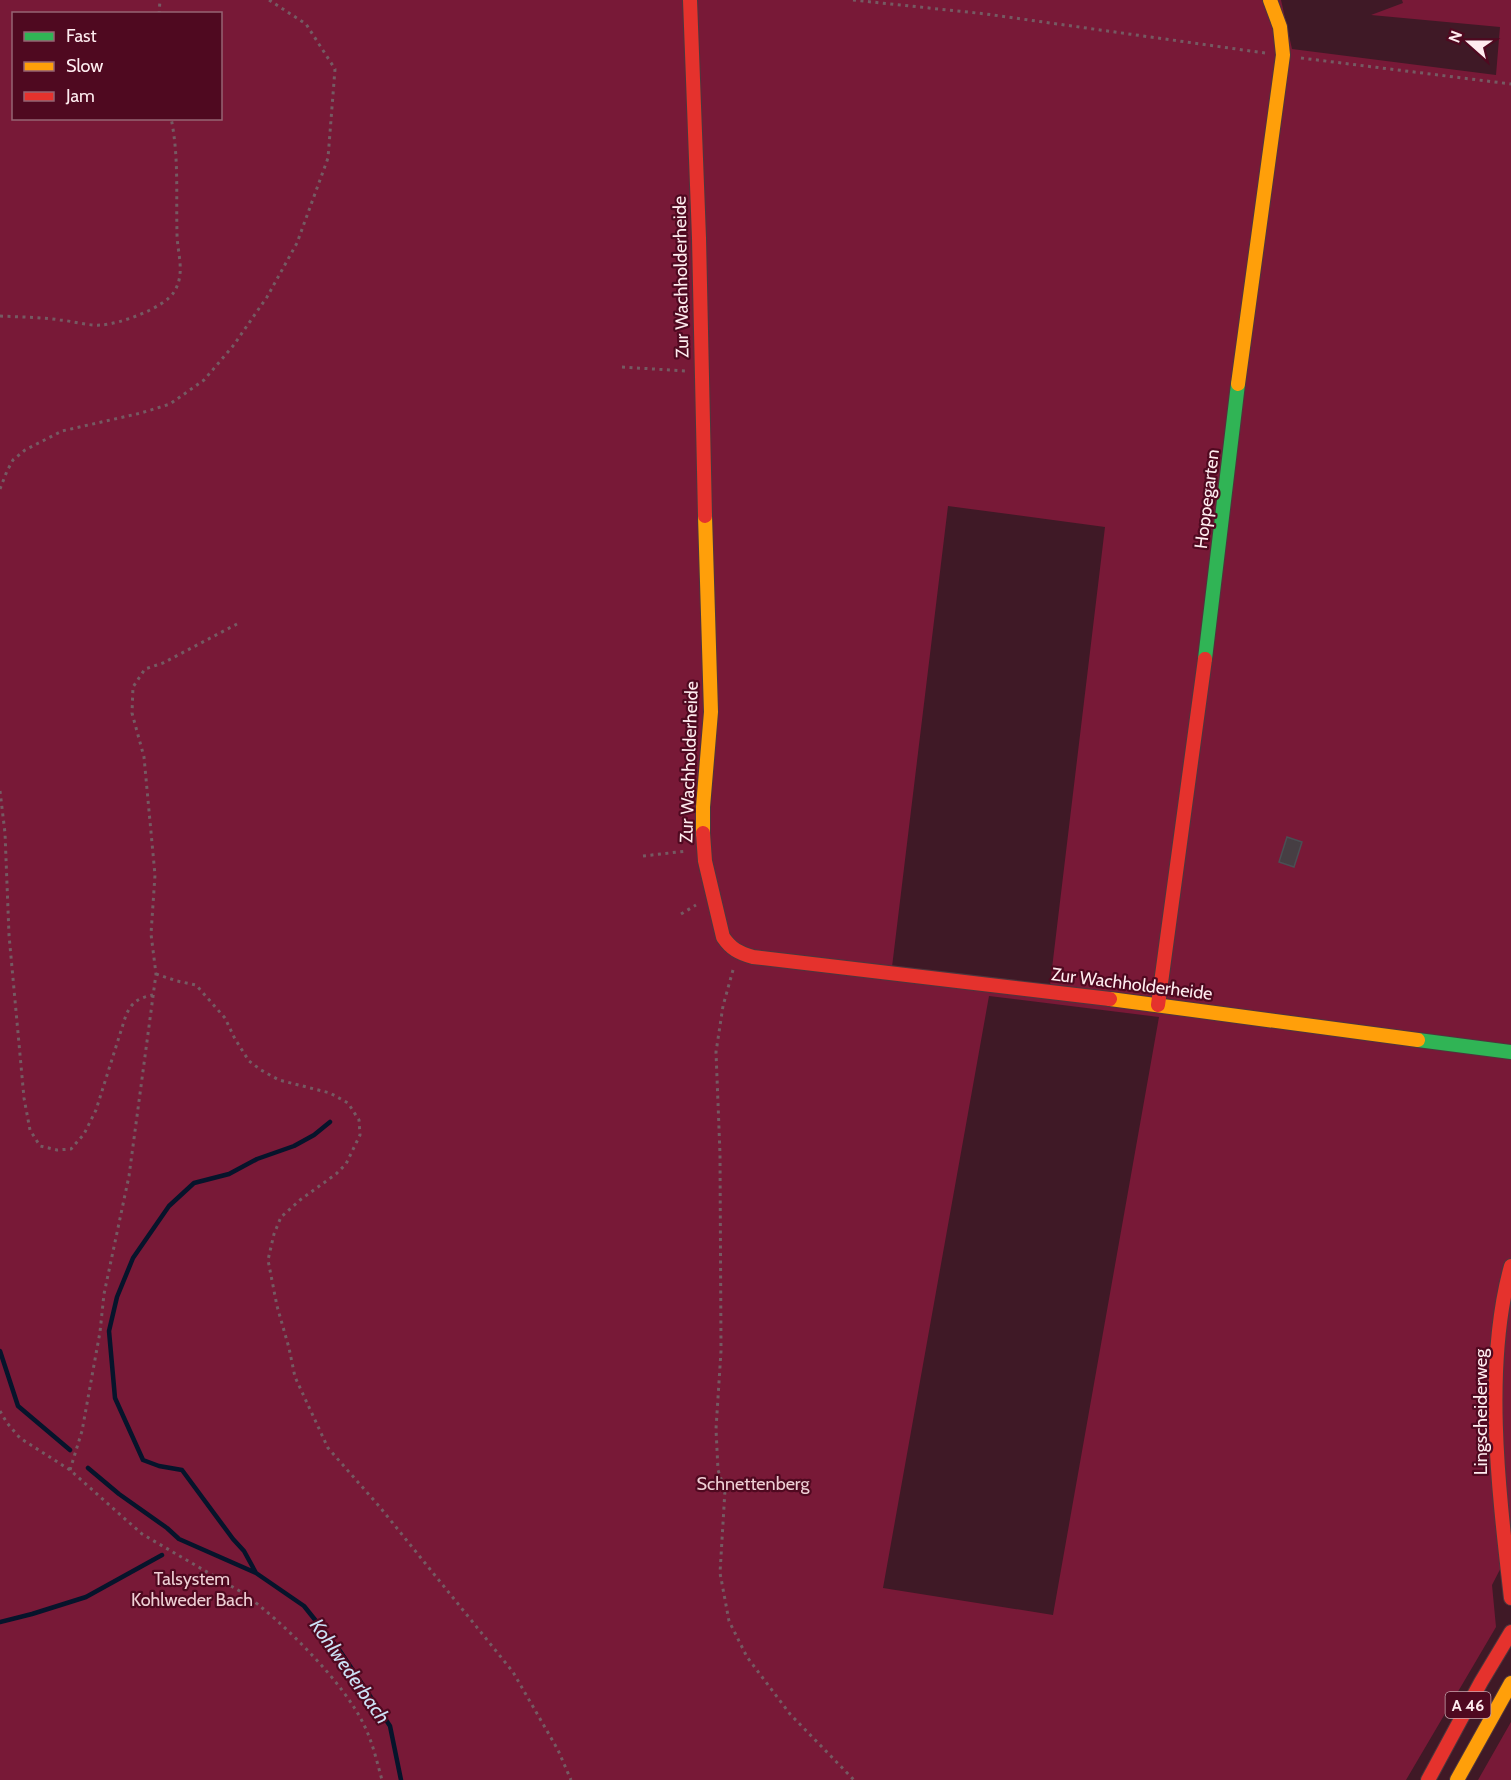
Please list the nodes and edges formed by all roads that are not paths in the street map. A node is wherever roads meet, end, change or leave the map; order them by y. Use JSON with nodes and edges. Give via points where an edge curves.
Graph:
{"nodes":[{"id":1,"x":690,"y":0,"type":"edge"},
{"id":2,"x":1270,"y":0,"type":"edge"},
{"id":3,"x":1158,"y":1005,"type":"junction"},
{"id":4,"x":1511,"y":1052,"type":"edge"},
{"id":5,"x":1511,"y":1266,"type":"edge"},
{"id":6,"x":1511,"y":1598,"type":"edge"},
{"id":7,"x":1511,"y":1632,"type":"edge"},
{"id":8,"x":1511,"y":1683,"type":"edge"},
{"id":9,"x":1428,"y":1780,"type":"edge"},
{"id":10,"x":1457,"y":1780,"type":"edge"}],
"edges":[{"from":1,"to":3,"type":"main road","name":"Zur Wachholderheide","via":[[711,712],[703,807],[704,850],[723,937],[738,953],[765,958]]},
{"from":2,"to":3,"type":"main road","name":"Hoppegarten","via":[[1284,38],[1283,55]]},
{"from":3,"to":4,"type":"main road","name":"Zur Wachholderheide"},
{"from":5,"to":6,"type":"main road","name":"Lingscheiderweg","via":[[1496,1378],[1496,1439]]},
{"from":7,"to":9,"type":"main road","number":"A 46"},
{"from":8,"to":10,"type":"main road","number":"A 46"}]}
